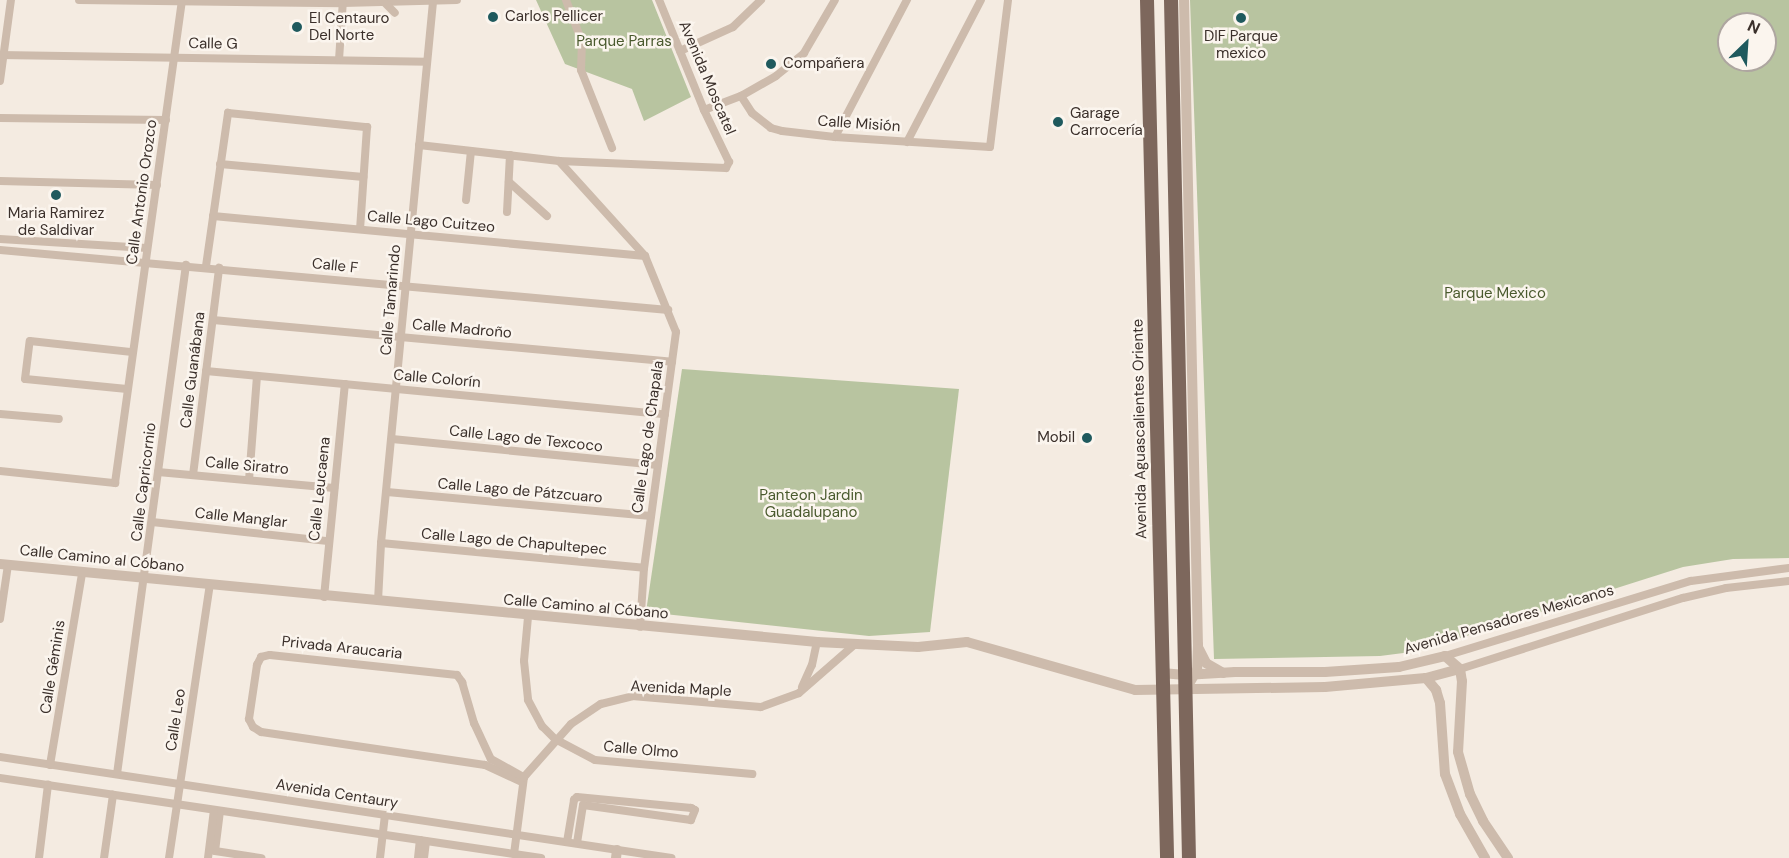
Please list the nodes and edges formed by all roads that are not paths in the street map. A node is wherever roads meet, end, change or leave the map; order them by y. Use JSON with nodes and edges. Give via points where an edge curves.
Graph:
{"nodes":[{"id":1,"x":11,"y":0,"type":"edge"},
{"id":2,"x":79,"y":0,"type":"edge"},
{"id":3,"x":457,"y":0,"type":"edge"},
{"id":4,"x":566,"y":0,"type":"edge"},
{"id":5,"x":659,"y":0,"type":"edge"},
{"id":6,"x":760,"y":0,"type":"edge"},
{"id":7,"x":835,"y":0,"type":"edge"},
{"id":8,"x":907,"y":0,"type":"edge"},
{"id":9,"x":981,"y":0,"type":"edge"},
{"id":10,"x":1147,"y":0,"type":"edge"},
{"id":11,"x":1171,"y":0,"type":"edge"},
{"id":12,"x":1184,"y":0,"type":"edge"},
{"id":13,"x":182,"y":1,"type":"edge"},
{"id":14,"x":383,"y":1,"type":"edge"},
{"id":15,"x":1006,"y":1,"type":"edge"},
{"id":16,"x":343,"y":2,"type":"edge"},
{"id":17,"x":433,"y":2,"type":"junction"},
{"id":18,"x":395,"y":13,"type":"dead end"},
{"id":19,"x":680,"y":51,"type":"junction"},
{"id":20,"x":2,"y":56,"type":"edge"},
{"id":21,"x":174,"y":57,"type":"junction"},
{"id":22,"x":339,"y":60,"type":"junction"},
{"id":23,"x":427,"y":62,"type":"junction"},
{"id":24,"x":0,"y":81,"type":"edge"},
{"id":25,"x":741,"y":96,"type":"junction"},
{"id":26,"x":704,"y":110,"type":"junction"},
{"id":27,"x":0,"y":118,"type":"edge"},
{"id":28,"x":166,"y":120,"type":"junction"},
{"id":29,"x":1185,"y":136,"type":"junction"},
{"id":30,"x":835,"y":137,"type":"junction"},
{"id":31,"x":908,"y":142,"type":"junction"},
{"id":32,"x":419,"y":145,"type":"junction"},
{"id":33,"x":612,"y":148,"type":"dead end"},
{"id":34,"x":1174,"y":149,"type":"junction"},
{"id":35,"x":471,"y":151,"type":"junction"},
{"id":36,"x":510,"y":155,"type":"junction"},
{"id":37,"x":559,"y":161,"type":"junction"},
{"id":38,"x":220,"y":164,"type":"junction"},
{"id":39,"x":363,"y":177,"type":"junction"},
{"id":40,"x":0,"y":181,"type":"edge"},
{"id":41,"x":509,"y":182,"type":"junction"},
{"id":42,"x":157,"y":185,"type":"junction"},
{"id":43,"x":466,"y":200,"type":"dead end"},
{"id":44,"x":507,"y":212,"type":"dead end"},
{"id":45,"x":213,"y":216,"type":"junction"},
{"id":46,"x":548,"y":216,"type":"dead end"},
{"id":47,"x":360,"y":229,"type":"junction"},
{"id":48,"x":411,"y":233,"type":"junction"},
{"id":49,"x":0,"y":239,"type":"edge"},
{"id":50,"x":1176,"y":242,"type":"junction"},
{"id":51,"x":1153,"y":243,"type":"junction"},
{"id":52,"x":147,"y":248,"type":"junction"},
{"id":53,"x":0,"y":250,"type":"edge"},
{"id":54,"x":645,"y":256,"type":"junction"},
{"id":55,"x":146,"y":261,"type":"junction"},
{"id":56,"x":186,"y":265,"type":"junction"},
{"id":57,"x":206,"y":266,"type":"junction"},
{"id":58,"x":219,"y":267,"type":"junction"},
{"id":59,"x":406,"y":286,"type":"junction"},
{"id":60,"x":668,"y":310,"type":"junction"},
{"id":61,"x":213,"y":320,"type":"junction"},
{"id":62,"x":402,"y":337,"type":"junction"},
{"id":63,"x":132,"y":352,"type":"junction"},
{"id":64,"x":672,"y":362,"type":"junction"},
{"id":65,"x":206,"y":371,"type":"junction"},
{"id":66,"x":257,"y":376,"type":"junction"},
{"id":67,"x":345,"y":384,"type":"junction"},
{"id":68,"x":127,"y":388,"type":"junction"},
{"id":69,"x":397,"y":389,"type":"junction"},
{"id":70,"x":0,"y":414,"type":"edge"},
{"id":71,"x":665,"y":414,"type":"junction"},
{"id":72,"x":59,"y":419,"type":"dead end"},
{"id":73,"x":392,"y":439,"type":"junction"},
{"id":74,"x":658,"y":465,"type":"junction"},
{"id":75,"x":0,"y":471,"type":"edge"},
{"id":76,"x":158,"y":472,"type":"junction"},
{"id":77,"x":193,"y":476,"type":"junction"},
{"id":78,"x":249,"y":480,"type":"junction"},
{"id":79,"x":334,"y":488,"type":"junction"},
{"id":80,"x":387,"y":492,"type":"junction"},
{"id":81,"x":651,"y":516,"type":"junction"},
{"id":82,"x":1182,"y":517,"type":"junction"},
{"id":83,"x":152,"y":522,"type":"junction"},
{"id":84,"x":1194,"y":533,"type":"junction"},
{"id":85,"x":328,"y":541,"type":"junction"},
{"id":86,"x":381,"y":543,"type":"junction"},
{"id":87,"x":4,"y":565,"type":"edge"},
{"id":88,"x":644,"y":568,"type":"junction"},
{"id":89,"x":1789,"y":568,"type":"edge"},
{"id":90,"x":82,"y":573,"type":"junction"},
{"id":91,"x":145,"y":579,"type":"junction"},
{"id":92,"x":1789,"y":581,"type":"edge"},
{"id":93,"x":210,"y":585,"type":"junction"},
{"id":94,"x":1678,"y":585,"type":"junction"},
{"id":95,"x":324,"y":597,"type":"junction"},
{"id":96,"x":1683,"y":598,"type":"junction"},
{"id":97,"x":378,"y":601,"type":"junction"},
{"id":98,"x":528,"y":617,"type":"junction"},
{"id":99,"x":0,"y":619,"type":"edge"},
{"id":100,"x":640,"y":627,"type":"junction"},
{"id":101,"x":817,"y":642,"type":"junction"},
{"id":102,"x":854,"y":645,"type":"junction"},
{"id":103,"x":1198,"y":645,"type":"junction"},
{"id":104,"x":1470,"y":650,"type":"junction"},
{"id":105,"x":1445,"y":656,"type":"junction"},
{"id":106,"x":1476,"y":663,"type":"junction"},
{"id":107,"x":1460,"y":669,"type":"junction"},
{"id":108,"x":1162,"y":673,"type":"junction"},
{"id":109,"x":1223,"y":673,"type":"junction"},
{"id":110,"x":1426,"y":678,"type":"junction"},
{"id":111,"x":1189,"y":680,"type":"junction"},
{"id":112,"x":1163,"y":688,"type":"junction"},
{"id":113,"x":799,"y":693,"type":"junction"},
{"id":114,"x":555,"y":739,"type":"junction"},
{"id":115,"x":0,"y":757,"type":"edge"},
{"id":116,"x":488,"y":762,"type":"junction"},
{"id":117,"x":50,"y":765,"type":"junction"},
{"id":118,"x":117,"y":774,"type":"junction"},
{"id":119,"x":752,"y":774,"type":"dead end"},
{"id":120,"x":0,"y":778,"type":"edge"},
{"id":121,"x":523,"y":779,"type":"junction"},
{"id":122,"x":180,"y":784,"type":"junction"},
{"id":123,"x":48,"y":785,"type":"junction"},
{"id":124,"x":114,"y":795,"type":"junction"},
{"id":125,"x":177,"y":804,"type":"junction"},
{"id":126,"x":217,"y":810,"type":"junction"},
{"id":127,"x":385,"y":815,"type":"junction"},
{"id":128,"x":516,"y":834,"type":"junction"},
{"id":129,"x":383,"y":835,"type":"junction"},
{"id":130,"x":423,"y":841,"type":"junction"},
{"id":131,"x":572,"y":843,"type":"junction"},
{"id":132,"x":514,"y":854,"type":"junction"},
{"id":133,"x":617,"y":854,"type":"edge"},
{"id":134,"x":39,"y":858,"type":"edge"},
{"id":135,"x":104,"y":858,"type":"edge"},
{"id":136,"x":169,"y":858,"type":"edge"},
{"id":137,"x":208,"y":858,"type":"edge"},
{"id":138,"x":261,"y":858,"type":"edge"},
{"id":139,"x":380,"y":858,"type":"edge"},
{"id":140,"x":418,"y":858,"type":"edge"},
{"id":141,"x":424,"y":858,"type":"edge"},
{"id":142,"x":541,"y":858,"type":"edge"},
{"id":143,"x":670,"y":858,"type":"edge"},
{"id":144,"x":1167,"y":858,"type":"edge"},
{"id":145,"x":1189,"y":858,"type":"edge"},
{"id":146,"x":1485,"y":858,"type":"edge"},
{"id":147,"x":1508,"y":858,"type":"edge"}],
"edges":[{"from":1,"to":20,"type":"street"},
{"from":2,"to":13,"type":"street"},
{"from":3,"to":17,"type":"street"},
{"from":4,"to":33,"type":"street","via":[[582,42],[580,70]]},
{"from":5,"to":19,"type":"street","name":"Avenida Moscatel"},
{"from":6,"to":19,"type":"street","via":[[733,27]]},
{"from":7,"to":25,"type":"street","via":[[804,53],[776,76]]},
{"from":8,"to":30,"type":"street"},
{"from":9,"to":31,"type":"street"},
{"from":10,"to":51,"type":"main road","name":"Avenida Aguascalientes Oriente"},
{"from":11,"to":34,"type":"main road"},
{"from":12,"to":29,"type":"street"},
{"from":13,"to":16,"type":"street"},
{"from":13,"to":21,"type":"street","name":"Calle Antonio Orozco"},
{"from":14,"to":16,"type":"street"},
{"from":14,"to":17,"type":"street"},
{"from":14,"to":18,"type":"street"},
{"from":15,"to":31,"type":"street","name":"Calle Misión","via":[[990,147]]},
{"from":16,"to":22,"type":"street"},
{"from":17,"to":23,"type":"street","name":"Calle Tamarindo"},
{"from":19,"to":26,"type":"street","name":"Avenida Moscatel"},
{"from":20,"to":21,"type":"street","name":"Calle G"},
{"from":20,"to":24,"type":"street"},
{"from":21,"to":22,"type":"street","name":"Calle G"},
{"from":21,"to":28,"type":"street","name":"Calle Antonio Orozco"},
{"from":22,"to":23,"type":"street","name":"Calle G"},
{"from":23,"to":32,"type":"street","name":"Calle Tamarindo"},
{"from":25,"to":26,"type":"street"},
{"from":25,"to":30,"type":"street","name":"Calle Misión","via":[[752,113],[771,129]]},
{"from":26,"to":37,"type":"street","name":"Avenida Moscatel","via":[[729,166],[717,170]]},
{"from":27,"to":28,"type":"street"},
{"from":28,"to":42,"type":"street","name":"Calle Antonio Orozco"},
{"from":29,"to":34,"type":"main road"},
{"from":29,"to":84,"type":"street"},
{"from":30,"to":31,"type":"street","name":"Calle Misión"},
{"from":32,"to":35,"type":"street"},
{"from":32,"to":48,"type":"street","name":"Calle Tamarindo"},
{"from":34,"to":50,"type":"main road"},
{"from":35,"to":36,"type":"street"},
{"from":35,"to":43,"type":"street"},
{"from":36,"to":37,"type":"street"},
{"from":36,"to":41,"type":"street"},
{"from":37,"to":54,"type":"street","name":"Calle Lago de Chapala"},
{"from":38,"to":39,"type":"street"},
{"from":38,"to":39,"type":"street","via":[[228,113],[367,127]]},
{"from":38,"to":45,"type":"street"},
{"from":39,"to":47,"type":"street"},
{"from":40,"to":42,"type":"street"},
{"from":41,"to":44,"type":"street"},
{"from":41,"to":46,"type":"street"},
{"from":42,"to":52,"type":"street","name":"Calle Antonio Orozco"},
{"from":45,"to":47,"type":"street","name":"Calle Lago Cuitzeo"},
{"from":45,"to":57,"type":"street"},
{"from":47,"to":48,"type":"street","name":"Calle Lago Cuitzeo"},
{"from":48,"to":54,"type":"street","name":"Calle Lago Cuitzeo"},
{"from":48,"to":59,"type":"street","name":"Calle Tamarindo"},
{"from":49,"to":52,"type":"street"},
{"from":50,"to":51,"type":"main road"},
{"from":50,"to":82,"type":"main road"},
{"from":51,"to":108,"type":"main road","name":"Avenida Aguascalientes Oriente"},
{"from":52,"to":55,"type":"street","name":"Calle Antonio Orozco"},
{"from":53,"to":55,"type":"street","name":"Calle F"},
{"from":54,"to":60,"type":"street","name":"Calle Lago de Chapala"},
{"from":55,"to":56,"type":"street","name":"Calle F"},
{"from":55,"to":63,"type":"street","name":"Calle Antonio Orozco"},
{"from":56,"to":57,"type":"street","name":"Calle F"},
{"from":56,"to":76,"type":"street","name":"Calle Capricornio"},
{"from":57,"to":58,"type":"street","name":"Calle F"},
{"from":58,"to":59,"type":"street","name":"Calle F"},
{"from":58,"to":61,"type":"street","name":"Calle Guanábana"},
{"from":59,"to":60,"type":"street","name":"Calle F"},
{"from":59,"to":62,"type":"street","name":"Calle Tamarindo"},
{"from":60,"to":64,"type":"street","name":"Calle Lago de Chapala","via":[[676,332]]},
{"from":61,"to":62,"type":"street","name":"Calle Madroño"},
{"from":61,"to":65,"type":"street","name":"Calle Guanábana"},
{"from":62,"to":64,"type":"street","name":"Calle Madroño"},
{"from":62,"to":69,"type":"street","name":"Calle Tamarindo"},
{"from":63,"to":68,"type":"street","name":"Calle Antonio Orozco"},
{"from":63,"to":68,"type":"street","via":[[30,341],[25,379]]},
{"from":64,"to":71,"type":"street","name":"Calle Lago de Chapala"},
{"from":65,"to":66,"type":"street","name":"Calle Colorín"},
{"from":65,"to":77,"type":"street","name":"Calle Guanábana"},
{"from":66,"to":67,"type":"street","name":"Calle Colorín"},
{"from":66,"to":78,"type":"street"},
{"from":67,"to":69,"type":"street","name":"Calle Colorín"},
{"from":67,"to":79,"type":"street","name":"Calle Leucaena"},
{"from":68,"to":75,"type":"street","name":"Calle Antonio Orozco","via":[[115,483]]},
{"from":69,"to":71,"type":"street","name":"Calle Colorín"},
{"from":69,"to":73,"type":"street","name":"Calle Tamarindo"},
{"from":70,"to":72,"type":"street"},
{"from":71,"to":74,"type":"street","name":"Calle Lago de Chapala"},
{"from":73,"to":74,"type":"street","name":"Calle Lago de Texcoco"},
{"from":73,"to":80,"type":"street","name":"Calle Tamarindo"},
{"from":74,"to":81,"type":"street","name":"Calle Lago de Chapala"},
{"from":76,"to":77,"type":"street","name":"Calle Siratro"},
{"from":76,"to":83,"type":"street","name":"Calle Capricornio"},
{"from":77,"to":78,"type":"street","name":"Calle Siratro"},
{"from":78,"to":79,"type":"street","name":"Calle Siratro"},
{"from":79,"to":85,"type":"street","name":"Calle Leucaena"},
{"from":80,"to":81,"type":"street","name":"Calle Lago de Pátzcuaro"},
{"from":80,"to":86,"type":"street","name":"Calle Tamarindo"},
{"from":81,"to":88,"type":"street","name":"Calle Lago de Chapala"},
{"from":82,"to":84,"type":"main road"},
{"from":82,"to":111,"type":"main road"},
{"from":83,"to":85,"type":"street","name":"Calle Manglar"},
{"from":83,"to":91,"type":"street","name":"Calle Capricornio"},
{"from":84,"to":103,"type":"street"},
{"from":85,"to":95,"type":"street","name":"Calle Leucaena"},
{"from":86,"to":88,"type":"street","name":"Calle Lago de Chapultepec"},
{"from":86,"to":97,"type":"street","name":"Calle Tamarindo"},
{"from":87,"to":90,"type":"street","name":"Calle Camino al Cóbano"},
{"from":87,"to":99,"type":"street"},
{"from":88,"to":100,"type":"street","name":"Calle Lago de Chapala"},
{"from":89,"to":94,"type":"street","name":"Avenida Pensadores Mexicanos"},
{"from":90,"to":91,"type":"street","name":"Calle Camino al Cóbano"},
{"from":90,"to":117,"type":"street","name":"Calle Géminis"},
{"from":91,"to":93,"type":"street","name":"Calle Camino al Cóbano"},
{"from":91,"to":118,"type":"street","name":"Calle Capricornio"},
{"from":92,"to":96,"type":"street","name":"Avenida Pensadores Mexicanos","via":[[1726,588]]},
{"from":93,"to":95,"type":"street","name":"Calle Camino al Cóbano"},
{"from":93,"to":122,"type":"street","name":"Calle Leo"},
{"from":94,"to":96,"type":"street"},
{"from":94,"to":104,"type":"street","name":"Avenida Pensadores Mexicanos"},
{"from":95,"to":97,"type":"street","name":"Calle Camino al Cóbano"},
{"from":96,"to":106,"type":"street","name":"Avenida Pensadores Mexicanos"},
{"from":97,"to":98,"type":"street","name":"Calle Camino al Cóbano"},
{"from":98,"to":100,"type":"street","name":"Calle Camino al Cóbano"},
{"from":98,"to":114,"type":"street","name":"Calle Olmo","via":[[524,661],[528,700],[542,726]]},
{"from":100,"to":101,"type":"street","name":"Calle Camino al Cóbano"},
{"from":101,"to":102,"type":"street","name":"Calle Camino al Cóbano"},
{"from":101,"to":113,"type":"street"},
{"from":102,"to":112,"type":"street","name":"Calle Camino al Cóbano","via":[[966,642],[1127,689]]},
{"from":102,"to":113,"type":"street","name":"Avenida Maple"},
{"from":103,"to":109,"type":"street","via":[[1206,663]]},
{"from":103,"to":111,"type":"street"},
{"from":104,"to":105,"type":"street","name":"Avenida Pensadores Mexicanos"},
{"from":104,"to":106,"type":"street"},
{"from":105,"to":107,"type":"street"},
{"from":105,"to":109,"type":"street","name":"Avenida Pensadores Mexicanos","via":[[1399,667]]},
{"from":106,"to":107,"type":"street","name":"Avenida Pensadores Mexicanos"},
{"from":107,"to":110,"type":"street","name":"Avenida Pensadores Mexicanos"},
{"from":107,"to":147,"type":"street","via":[[1458,752],[1470,794]]},
{"from":108,"to":111,"type":"street","name":"Avenida Pensadores Mexicanos"},
{"from":108,"to":112,"type":"main road","name":"Avenida Aguascalientes Oriente"},
{"from":109,"to":111,"type":"street","name":"Avenida Pensadores Mexicanos"},
{"from":110,"to":111,"type":"street","name":"Avenida Pensadores Mexicanos","via":[[1325,687]]},
{"from":110,"to":146,"type":"street","via":[[1440,703],[1445,774],[1460,814]]},
{"from":111,"to":112,"type":"street","name":"Avenida Pensadores Mexicanos"},
{"from":111,"to":145,"type":"main road"},
{"from":112,"to":144,"type":"main road","name":"Avenida Aguascalientes Oriente"},
{"from":113,"to":114,"type":"street","name":"Avenida Maple","via":[[760,707],[632,696],[601,705]]},
{"from":114,"to":119,"type":"street","name":"Calle Olmo","via":[[595,760]]},
{"from":114,"to":121,"type":"street","name":"Avenida Maple"},
{"from":115,"to":117,"type":"street","name":"Avenida Centaury"},
{"from":116,"to":116,"type":"street","name":"Privada Araucaria","via":[[457,675],[270,655],[261,657],[257,665],[249,719],[261,732]]},
{"from":116,"to":121,"type":"street","name":"Privada Araucaria"},
{"from":117,"to":118,"type":"street","name":"Avenida Centaury"},
{"from":118,"to":122,"type":"street","name":"Avenida Centaury"},
{"from":120,"to":123,"type":"street"},
{"from":121,"to":128,"type":"street"},
{"from":122,"to":125,"type":"street","name":"Calle Leo"},
{"from":122,"to":127,"type":"street","name":"Avenida Centaury"},
{"from":123,"to":124,"type":"street"},
{"from":123,"to":134,"type":"street"},
{"from":124,"to":125,"type":"street"},
{"from":124,"to":135,"type":"street"},
{"from":125,"to":126,"type":"street"},
{"from":125,"to":136,"type":"street","name":"Calle Leo"},
{"from":126,"to":129,"type":"street"},
{"from":126,"to":137,"type":"street"},
{"from":126,"to":138,"type":"street","via":[[215,851]]},
{"from":127,"to":128,"type":"street","name":"Avenida Centaury"},
{"from":127,"to":129,"type":"street"},
{"from":128,"to":131,"type":"street","name":"Avenida Centaury"},
{"from":128,"to":132,"type":"street"},
{"from":129,"to":130,"type":"street"},
{"from":129,"to":139,"type":"street"},
{"from":130,"to":132,"type":"street"},
{"from":130,"to":140,"type":"street"},
{"from":130,"to":141,"type":"street"},
{"from":131,"to":131,"type":"street","via":[[583,805],[690,820],[695,810],[577,797]]},
{"from":131,"to":133,"type":"street","name":"Avenida Centaury"},
{"from":132,"to":142,"type":"street"},
{"from":133,"to":143,"type":"street","name":"Avenida Centaury"}]}
